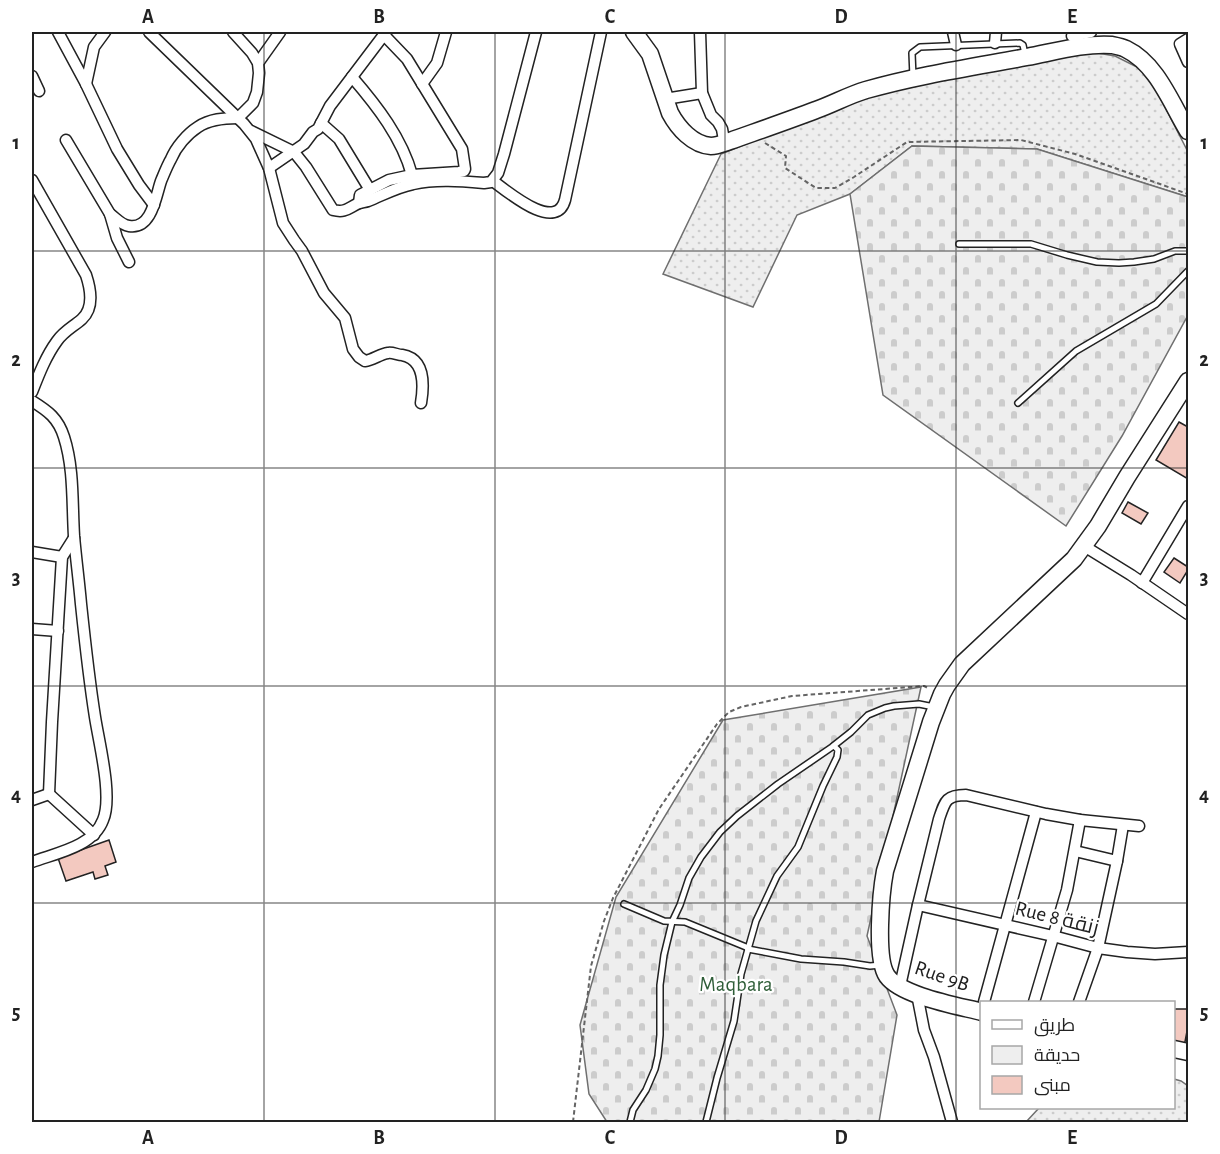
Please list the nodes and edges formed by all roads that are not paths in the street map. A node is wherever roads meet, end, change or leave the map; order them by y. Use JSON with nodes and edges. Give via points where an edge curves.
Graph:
{"nodes":[{"id":1,"x":58,"y":32,"type":"edge"},
{"id":2,"x":105,"y":32,"type":"edge"},
{"id":3,"x":150,"y":32,"type":"edge"},
{"id":4,"x":233,"y":32,"type":"edge"},
{"id":5,"x":280,"y":32,"type":"edge"},
{"id":6,"x":446,"y":32,"type":"edge"},
{"id":7,"x":536,"y":32,"type":"edge"},
{"id":8,"x":601,"y":32,"type":"edge"},
{"id":9,"x":634,"y":32,"type":"edge"},
{"id":10,"x":700,"y":32,"type":"edge"},
{"id":11,"x":953,"y":32,"type":"edge"},
{"id":12,"x":1091,"y":32,"type":"edge"},
{"id":13,"x":385,"y":33,"type":"edge"},
{"id":14,"x":995,"y":37,"type":"edge"},
{"id":15,"x":1073,"y":38,"type":"edge"},
{"id":16,"x":1188,"y":39,"type":"edge"},
{"id":17,"x":956,"y":45,"type":"junction"},
{"id":18,"x":1025,"y":57,"type":"junction"},
{"id":19,"x":1188,"y":62,"type":"edge"},
{"id":20,"x":258,"y":63,"type":"junction"},
{"id":21,"x":32,"y":76,"type":"edge"},
{"id":22,"x":352,"y":77,"type":"junction"},
{"id":23,"x":913,"y":79,"type":"junction"},
{"id":24,"x":86,"y":84,"type":"junction"},
{"id":25,"x":422,"y":84,"type":"junction"},
{"id":26,"x":39,"y":92,"type":"dead end"},
{"id":27,"x":702,"y":93,"type":"junction"},
{"id":28,"x":665,"y":99,"type":"junction"},
{"id":29,"x":238,"y":118,"type":"junction"},
{"id":30,"x":321,"y":123,"type":"junction"},
{"id":31,"x":250,"y":130,"type":"junction"},
{"id":32,"x":1188,"y":131,"type":"edge"},
{"id":33,"x":66,"y":140,"type":"dead end"},
{"id":34,"x":719,"y":145,"type":"junction"},
{"id":35,"x":294,"y":152,"type":"junction"},
{"id":36,"x":269,"y":168,"type":"junction"},
{"id":37,"x":412,"y":175,"type":"junction"},
{"id":38,"x":32,"y":180,"type":"edge"},
{"id":39,"x":493,"y":182,"type":"junction"},
{"id":40,"x":370,"y":190,"type":"junction"},
{"id":41,"x":359,"y":203,"type":"junction"},
{"id":42,"x":154,"y":205,"type":"junction"},
{"id":43,"x":110,"y":214,"type":"junction"},
{"id":44,"x":959,"y":244,"type":"dead end"},
{"id":45,"x":1188,"y":250,"type":"edge"},
{"id":46,"x":129,"y":262,"type":"dead end"},
{"id":47,"x":1188,"y":272,"type":"edge"},
{"id":48,"x":1188,"y":381,"type":"edge"},
{"id":49,"x":32,"y":392,"type":"edge"},
{"id":50,"x":32,"y":401,"type":"edge"},
{"id":51,"x":1018,"y":403,"type":"dead end"},
{"id":52,"x":422,"y":404,"type":"dead end"},
{"id":53,"x":1188,"y":506,"type":"edge"},
{"id":54,"x":74,"y":538,"type":"junction"},
{"id":55,"x":1084,"y":546,"type":"junction"},
{"id":56,"x":32,"y":552,"type":"edge"},
{"id":57,"x":62,"y":557,"type":"junction"},
{"id":58,"x":1142,"y":583,"type":"junction"},
{"id":59,"x":1187,"y":611,"type":"edge"},
{"id":60,"x":32,"y":629,"type":"edge"},
{"id":61,"x":58,"y":631,"type":"junction"},
{"id":62,"x":939,"y":700,"type":"junction"},
{"id":63,"x":834,"y":746,"type":"junction"},
{"id":64,"x":49,"y":794,"type":"junction"},
{"id":65,"x":32,"y":800,"type":"edge"},
{"id":66,"x":1036,"y":812,"type":"junction"},
{"id":67,"x":1080,"y":820,"type":"junction"},
{"id":68,"x":1123,"y":825,"type":"junction"},
{"id":69,"x":1139,"y":826,"type":"dead end"},
{"id":70,"x":94,"y":835,"type":"junction"},
{"id":71,"x":1075,"y":851,"type":"junction"},
{"id":72,"x":1117,"y":861,"type":"junction"},
{"id":73,"x":32,"y":862,"type":"edge"},
{"id":74,"x":624,"y":904,"type":"dead end"},
{"id":75,"x":918,"y":905,"type":"junction"},
{"id":76,"x":672,"y":922,"type":"junction"},
{"id":77,"x":1006,"y":925,"type":"junction"},
{"id":78,"x":1053,"y":936,"type":"junction"},
{"id":79,"x":1098,"y":948,"type":"junction"},
{"id":80,"x":748,"y":949,"type":"junction"},
{"id":81,"x":1188,"y":952,"type":"edge"},
{"id":82,"x":891,"y":976,"type":"junction"},
{"id":83,"x":917,"y":994,"type":"junction"},
{"id":84,"x":984,"y":1001,"type":"edge"},
{"id":85,"x":1034,"y":1001,"type":"edge"},
{"id":86,"x":1079,"y":1001,"type":"edge"},
{"id":87,"x":980,"y":1012,"type":"edge"},
{"id":88,"x":630,"y":1122,"type":"edge"},
{"id":89,"x":706,"y":1122,"type":"edge"},
{"id":90,"x":952,"y":1122,"type":"edge"}],
"edges":[{"from":1,"to":24,"type":"street"},
{"from":2,"to":24,"type":"street","via":[[94,47]]},
{"from":3,"to":29,"type":"street"},
{"from":4,"to":20,"type":"street"},
{"from":5,"to":20,"type":"street"},
{"from":6,"to":25,"type":"street","via":[[437,63]]},
{"from":7,"to":39,"type":"street"},
{"from":8,"to":39,"type":"street","via":[[563,205],[556,212],[539,211]]},
{"from":9,"to":28,"type":"street","via":[[650,54]]},
{"from":10,"to":27,"type":"street"},
{"from":11,"to":17,"type":"street"},
{"from":12,"to":15,"type":"street"},
{"from":13,"to":22,"type":"street"},
{"from":13,"to":25,"type":"street"},
{"from":14,"to":17,"type":"lane"},
{"from":14,"to":18,"type":"lane","via":[[1020,43]]},
{"from":15,"to":18,"type":"street"},
{"from":15,"to":32,"type":"street","via":[[1113,45],[1137,55],[1156,76]]},
{"from":16,"to":19,"type":"street","via":[[1180,44]]},
{"from":17,"to":23,"type":"lane","via":[[915,49]]},
{"from":18,"to":23,"type":"street"},
{"from":20,"to":29,"type":"street","via":[[253,103]]},
{"from":21,"to":26,"type":"street"},
{"from":22,"to":30,"type":"street"},
{"from":22,"to":37,"type":"street","via":[[382,115]]},
{"from":23,"to":34,"type":"street","via":[[859,93]]},
{"from":24,"to":42,"type":"street","via":[[117,149]]},
{"from":25,"to":37,"type":"street","via":[[462,149],[465,169]]},
{"from":27,"to":28,"type":"street"},
{"from":27,"to":34,"type":"street","via":[[722,129],[724,140]]},
{"from":28,"to":34,"type":"street","via":[[674,120],[689,136],[707,145]]},
{"from":29,"to":31,"type":"street"},
{"from":29,"to":42,"type":"street","via":[[208,121],[187,136],[171,159]]},
{"from":30,"to":35,"type":"street"},
{"from":30,"to":40,"type":"street","via":[[339,139]]},
{"from":31,"to":35,"type":"street"},
{"from":31,"to":36,"type":"street"},
{"from":33,"to":43,"type":"street"},
{"from":35,"to":36,"type":"street"},
{"from":35,"to":41,"type":"street","via":[[333,210],[344,211]]},
{"from":36,"to":52,"type":"street","via":[[283,223],[324,293],[345,318],[356,353],[365,361],[388,353],[413,359],[422,376]]},
{"from":37,"to":40,"type":"street","via":[[389,180]]},
{"from":38,"to":49,"type":"street","via":[[86,275],[90,300],[87,314],[53,346]]},
{"from":39,"to":41,"type":"street","via":[[426,181]]},
{"from":40,"to":41,"type":"street","via":[[360,195]]},
{"from":42,"to":43,"type":"street","via":[[141,225],[128,226]]},
{"from":43,"to":46,"type":"street"},
{"from":44,"to":45,"type":"lane","via":[[1031,244],[1097,262],[1119,263]]},
{"from":47,"to":51,"type":"lane","via":[[1156,304],[1076,351]]},
{"from":48,"to":55,"type":"street"},
{"from":50,"to":54,"type":"street","via":[[53,416],[64,436],[70,466]]},
{"from":53,"to":58,"type":"street"},
{"from":54,"to":57,"type":"street"},
{"from":54,"to":70,"type":"street","via":[[107,804]]},
{"from":55,"to":58,"type":"street"},
{"from":55,"to":62,"type":"street","via":[[962,664]]},
{"from":56,"to":57,"type":"street"},
{"from":57,"to":61,"type":"street"},
{"from":58,"to":59,"type":"street"},
{"from":60,"to":61,"type":"street"},
{"from":61,"to":64,"type":"street"},
{"from":62,"to":63,"type":"lane","via":[[877,711]]},
{"from":62,"to":82,"type":"street","via":[[898,826],[881,893],[881,951]]},
{"from":63,"to":76,"type":"lane","via":[[778,784],[720,832],[689,878]]},
{"from":63,"to":80,"type":"lane","via":[[837,758],[798,847],[770,888]]},
{"from":64,"to":65,"type":"street"},
{"from":64,"to":70,"type":"street"},
{"from":66,"to":67,"type":"street"},
{"from":66,"to":75,"type":"street","via":[[966,795],[948,798]]},
{"from":66,"to":77,"type":"street"},
{"from":67,"to":68,"type":"street"},
{"from":67,"to":71,"type":"street"},
{"from":68,"to":69,"type":"street"},
{"from":68,"to":72,"type":"street"},
{"from":70,"to":73,"type":"street"},
{"from":71,"to":72,"type":"street"},
{"from":71,"to":78,"type":"street"},
{"from":72,"to":79,"type":"street"},
{"from":74,"to":76,"type":"lane"},
{"from":75,"to":77,"type":"street","name":"Rue 8 زنقة"},
{"from":75,"to":82,"type":"street"},
{"from":76,"to":80,"type":"lane","via":[[685,922]]},
{"from":76,"to":88,"type":"lane","via":[[660,985],[658,1056]]},
{"from":77,"to":78,"type":"street","name":"Rue 8 زنقة"},
{"from":77,"to":84,"type":"street"},
{"from":78,"to":79,"type":"street","name":"Rue 8 زنقة"},
{"from":78,"to":85,"type":"street"},
{"from":79,"to":81,"type":"street","name":"Rue 8 زنقة","via":[[1155,954]]},
{"from":79,"to":86,"type":"street"},
{"from":80,"to":82,"type":"lane","via":[[870,966]]},
{"from":80,"to":89,"type":"lane","via":[[734,1021]]},
{"from":82,"to":83,"type":"street","name":"Rue 9B"},
{"from":83,"to":87,"type":"street","name":"Rue 9B"},
{"from":83,"to":90,"type":"street"}]}
